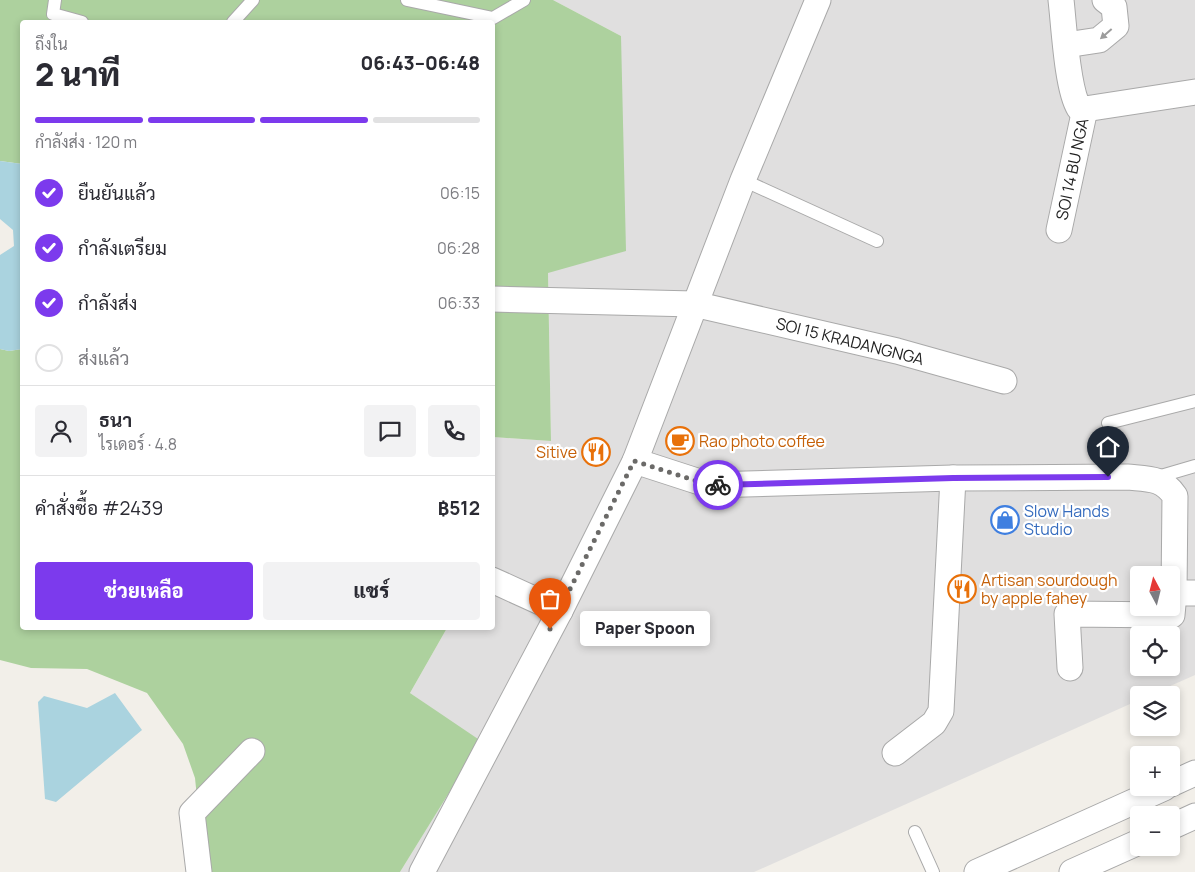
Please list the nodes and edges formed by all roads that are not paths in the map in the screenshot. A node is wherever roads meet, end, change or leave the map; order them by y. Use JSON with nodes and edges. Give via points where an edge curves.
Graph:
{"nodes":[{"id":1,"x":55,"y":0,"type":"edge"},
{"id":2,"x":253,"y":0,"type":"edge"},
{"id":3,"x":407,"y":0,"type":"edge"},
{"id":4,"x":524,"y":0,"type":"edge"},
{"id":5,"x":818,"y":0,"type":"edge"},
{"id":6,"x":1061,"y":0,"type":"edge"},
{"id":7,"x":1105,"y":0,"type":"edge"},
{"id":8,"x":75,"y":20,"type":"edge"},
{"id":9,"x":235,"y":20,"type":"edge"},
{"id":10,"x":1066,"y":45,"type":"junction"},
{"id":11,"x":1195,"y":92,"type":"edge"},
{"id":12,"x":1085,"y":109,"type":"junction"},
{"id":13,"x":743,"y":180,"type":"junction"},
{"id":14,"x":1059,"y":230,"type":"dead end"},
{"id":15,"x":877,"y":241,"type":"dead end"},
{"id":16,"x":495,"y":300,"type":"edge"},
{"id":17,"x":694,"y":304,"type":"junction"},
{"id":18,"x":1004,"y":381,"type":"dead end"},
{"id":19,"x":1195,"y":401,"type":"edge"},
{"id":20,"x":1108,"y":423,"type":"dead end"},
{"id":21,"x":634,"y":461,"type":"junction"},
{"id":22,"x":1195,"y":466,"type":"edge"},
{"id":23,"x":953,"y":478,"type":"junction"},
{"id":24,"x":1153,"y":479,"type":"junction"},
{"id":25,"x":495,"y":581,"type":"edge"},
{"id":26,"x":1185,"y":593,"type":"edge"},
{"id":27,"x":560,"y":611,"type":"junction"},
{"id":28,"x":1070,"y":668,"type":"dead end"},
{"id":29,"x":252,"y":751,"type":"dead end"},
{"id":30,"x":895,"y":753,"type":"dead end"},
{"id":31,"x":1195,"y":773,"type":"edge"},
{"id":32,"x":1180,"y":780,"type":"edge"},
{"id":33,"x":1146,"y":796,"type":"edge"},
{"id":34,"x":1195,"y":816,"type":"edge"},
{"id":35,"x":1180,"y":823,"type":"edge"},
{"id":36,"x":915,"y":832,"type":"dead end"},
{"id":37,"x":1130,"y":846,"type":"edge"},
{"id":38,"x":199,"y":872,"type":"edge"},
{"id":39,"x":422,"y":872,"type":"edge"},
{"id":40,"x":933,"y":872,"type":"edge"},
{"id":41,"x":977,"y":872,"type":"edge"},
{"id":42,"x":1072,"y":872,"type":"edge"}],
"edges":[{"from":1,"to":8,"type":"lane","via":[[53,14]]},
{"from":2,"to":9,"type":"lane"},
{"from":3,"to":4,"type":"lane","via":[[492,18]]},
{"from":5,"to":13,"type":"street"},
{"from":6,"to":10,"type":"street"},
{"from":7,"to":10,"type":"street","one_way":true,"via":[[1114,8],[1116,26],[1099,40]]},
{"from":10,"to":12,"type":"street","via":[[1074,100],[1079,108]]},
{"from":11,"to":12,"type":"street"},
{"from":12,"to":14,"type":"street","name":"SOI 14 BU NGA"},
{"from":13,"to":15,"type":"lane"},
{"from":13,"to":17,"type":"street"},
{"from":16,"to":17,"type":"street","name":"SOI 15 KRADANGNGA"},
{"from":17,"to":18,"type":"street","name":"SOI 15 KRADANGNGA","via":[[897,351]]},
{"from":17,"to":21,"type":"street"},
{"from":19,"to":20,"type":"lane"},
{"from":21,"to":23,"type":"street","via":[[709,485]]},
{"from":21,"to":27,"type":"street"},
{"from":22,"to":24,"type":"lane"},
{"from":23,"to":24,"type":"street"},
{"from":23,"to":30,"type":"street","via":[[940,710],[934,723]]},
{"from":24,"to":26,"type":"street","via":[[1168,486],[1175,496]]},
{"from":25,"to":27,"type":"street"},
{"from":26,"to":28,"type":"street","via":[[1172,615],[1067,614]]},
{"from":27,"to":39,"type":"street"},
{"from":29,"to":38,"type":"street","via":[[192,812]]},
{"from":31,"to":32,"type":"street"},
{"from":33,"to":41,"type":"street"},
{"from":34,"to":35,"type":"street"},
{"from":36,"to":40,"type":"lane"},
{"from":37,"to":42,"type":"street"}]}
